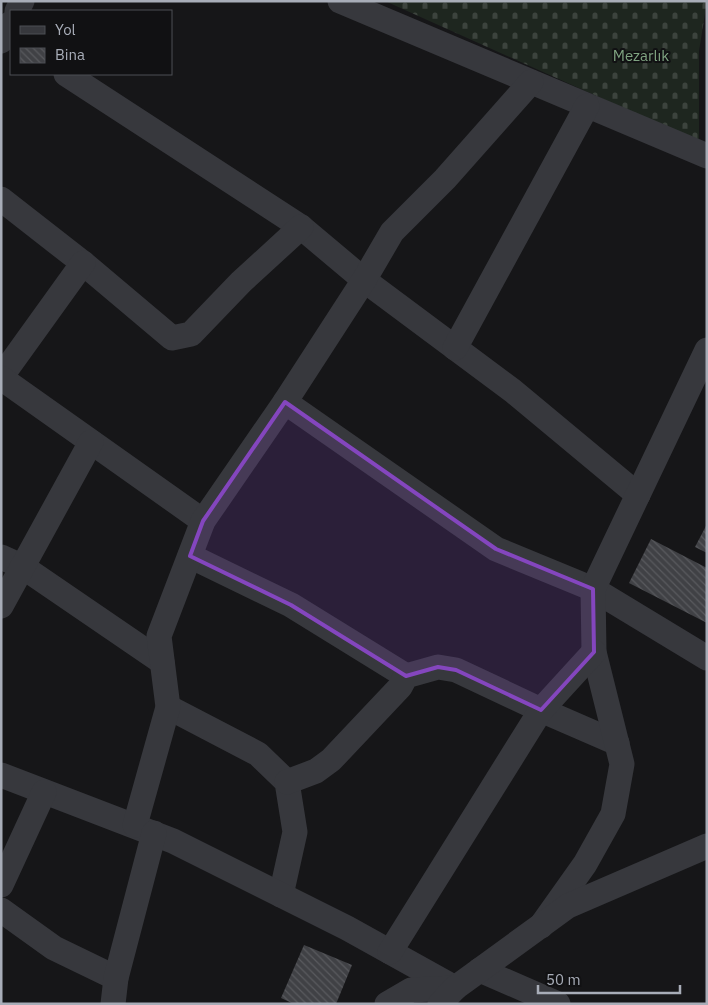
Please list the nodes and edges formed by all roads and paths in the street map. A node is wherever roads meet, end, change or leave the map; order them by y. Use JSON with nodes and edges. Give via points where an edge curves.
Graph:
{"nodes":[{"id":1,"x":340,"y":1,"type":"edge"},
{"id":2,"x":68,"y":75,"type":"edge"},
{"id":3,"x":531,"y":82,"type":"junction"},
{"id":4,"x":588,"y":106,"type":"junction"},
{"id":5,"x":707,"y":156,"type":"edge"},
{"id":6,"x":1,"y":199,"type":"edge"},
{"id":7,"x":301,"y":227,"type":"junction"},
{"id":8,"x":83,"y":263,"type":"junction"},
{"id":9,"x":364,"y":280,"type":"junction"},
{"id":10,"x":455,"y":348,"type":"junction"},
{"id":11,"x":706,"y":351,"type":"edge"},
{"id":12,"x":1,"y":378,"type":"edge"},
{"id":13,"x":285,"y":402,"type":"junction"},
{"id":14,"x":91,"y":442,"type":"junction"},
{"id":15,"x":638,"y":495,"type":"junction"},
{"id":16,"x":203,"y":522,"type":"junction"},
{"id":17,"x":190,"y":556,"type":"junction"},
{"id":18,"x":12,"y":562,"type":"edge"},
{"id":19,"x":593,"y":589,"type":"junction"},
{"id":20,"x":1,"y":606,"type":"edge"},
{"id":21,"x":594,"y":652,"type":"junction"},
{"id":22,"x":707,"y":658,"type":"edge"},
{"id":23,"x":162,"y":662,"type":"junction"},
{"id":24,"x":406,"y":676,"type":"junction"},
{"id":25,"x":168,"y":707,"type":"junction"},
{"id":26,"x":541,"y":710,"type":"junction"},
{"id":27,"x":616,"y":743,"type":"junction"},
{"id":28,"x":1,"y":775,"type":"edge"},
{"id":29,"x":287,"y":782,"type":"junction"},
{"id":30,"x":44,"y":792,"type":"junction"},
{"id":31,"x":144,"y":829,"type":"junction"},
{"id":32,"x":707,"y":846,"type":"edge"},
{"id":33,"x":1,"y":885,"type":"edge"},
{"id":34,"x":281,"y":895,"type":"junction"},
{"id":35,"x":1,"y":910,"type":"edge"},
{"id":36,"x":541,"y":926,"type":"junction"},
{"id":37,"x":390,"y":952,"type":"junction"},
{"id":38,"x":480,"y":970,"type":"junction"},
{"id":39,"x":116,"y":978,"type":"junction"},
{"id":40,"x":447,"y":996,"type":"edge"},
{"id":41,"x":113,"y":1004,"type":"edge"},
{"id":42,"x":387,"y":1004,"type":"edge"},
{"id":43,"x":558,"y":1004,"type":"edge"}],
"edges":[{"from":1,"to":3,"type":"street"},
{"from":2,"to":7,"type":"street"},
{"from":3,"to":4,"type":"street"},
{"from":3,"to":9,"type":"street","via":[[445,179],[392,232]]},
{"from":4,"to":5,"type":"street"},
{"from":4,"to":10,"type":"street"},
{"from":6,"to":8,"type":"street"},
{"from":7,"to":8,"type":"street","via":[[191,334],[172,338]]},
{"from":7,"to":9,"type":"street"},
{"from":8,"to":12,"type":"street"},
{"from":9,"to":10,"type":"street"},
{"from":9,"to":13,"type":"street"},
{"from":10,"to":15,"type":"street","via":[[513,391]]},
{"from":11,"to":15,"type":"street"},
{"from":12,"to":14,"type":"street"},
{"from":13,"to":16,"type":"street"},
{"from":13,"to":19,"type":"street","via":[[496,548]]},
{"from":14,"to":16,"type":"street"},
{"from":14,"to":18,"type":"street"},
{"from":15,"to":19,"type":"street"},
{"from":16,"to":17,"type":"street"},
{"from":17,"to":23,"type":"street","via":[[159,636]]},
{"from":17,"to":24,"type":"street","via":[[291,605]]},
{"from":18,"to":20,"type":"street"},
{"from":18,"to":23,"type":"street"},
{"from":19,"to":21,"type":"street"},
{"from":19,"to":22,"type":"street"},
{"from":21,"to":26,"type":"street"},
{"from":21,"to":27,"type":"street"},
{"from":23,"to":25,"type":"street"},
{"from":24,"to":26,"type":"street","via":[[438,667],[456,670]]},
{"from":24,"to":29,"type":"street","via":[[400,687],[331,760],[316,771]]},
{"from":25,"to":29,"type":"street","via":[[258,754]]},
{"from":25,"to":31,"type":"street"},
{"from":26,"to":27,"type":"street"},
{"from":26,"to":37,"type":"street"},
{"from":27,"to":36,"type":"street","via":[[622,764],[613,814],[585,864]]},
{"from":28,"to":30,"type":"street"},
{"from":29,"to":34,"type":"street","via":[[295,832]]},
{"from":30,"to":31,"type":"street"},
{"from":30,"to":33,"type":"street"},
{"from":31,"to":34,"type":"street"},
{"from":31,"to":39,"type":"street"},
{"from":32,"to":36,"type":"street","via":[[568,906]]},
{"from":34,"to":37,"type":"street"},
{"from":35,"to":39,"type":"street","via":[[54,948]]},
{"from":36,"to":38,"type":"street"},
{"from":37,"to":40,"type":"street"},
{"from":38,"to":40,"type":"street"},
{"from":38,"to":43,"type":"street"},
{"from":39,"to":41,"type":"street"},
{"from":40,"to":42,"type":"street","via":[[411,990]]}]}
